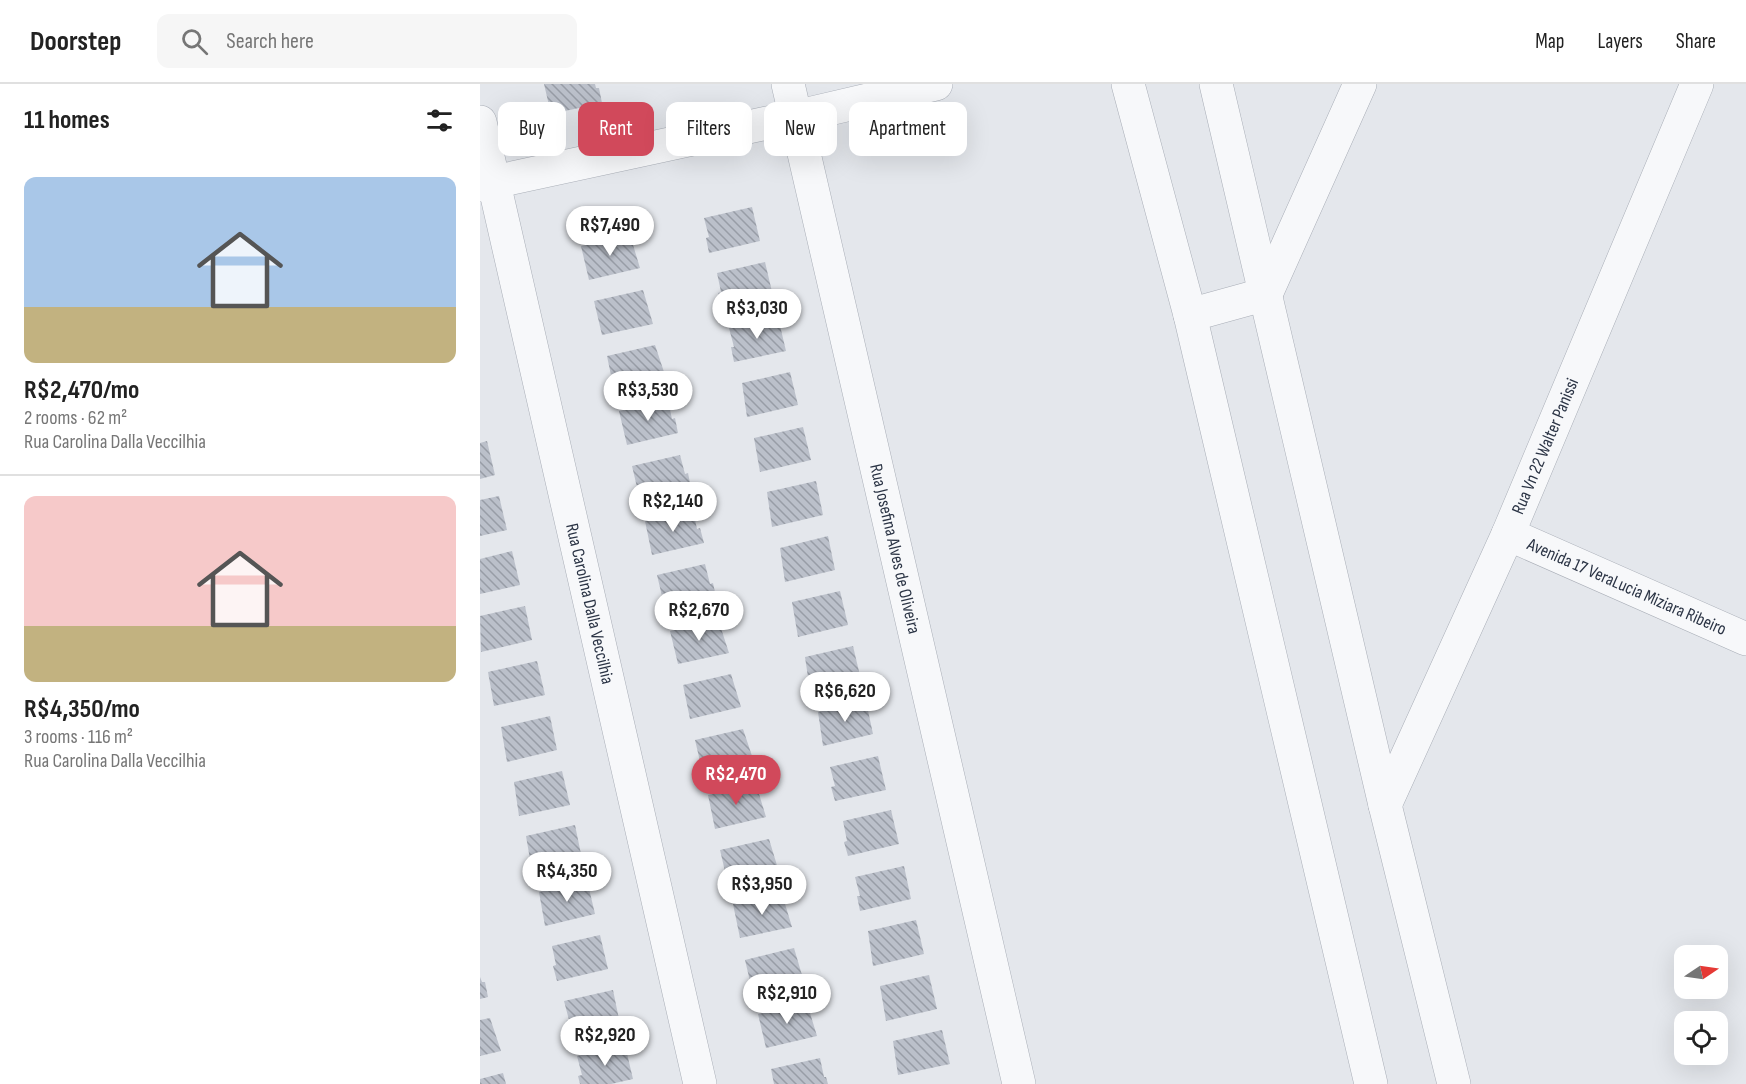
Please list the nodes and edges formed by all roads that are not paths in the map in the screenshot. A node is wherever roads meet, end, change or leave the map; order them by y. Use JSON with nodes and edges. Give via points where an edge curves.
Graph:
{"nodes":[{"id":1,"x":788,"y":84,"type":"edge"},
{"id":2,"x":936,"y":84,"type":"edge"},
{"id":3,"x":1128,"y":84,"type":"edge"},
{"id":4,"x":1216,"y":84,"type":"edge"},
{"id":5,"x":1360,"y":84,"type":"edge"},
{"id":6,"x":1697,"y":84,"type":"edge"},
{"id":7,"x":792,"y":102,"type":"edge"},
{"id":8,"x":837,"y":107,"type":"edge"},
{"id":9,"x":480,"y":122,"type":"edge"},
{"id":10,"x":764,"y":124,"type":"edge"},
{"id":11,"x":804,"y":156,"type":"edge"},
{"id":12,"x":487,"y":183,"type":"edge"},
{"id":13,"x":1266,"y":294,"type":"junction"},
{"id":14,"x":1190,"y":315,"type":"junction"},
{"id":15,"x":1508,"y":534,"type":"junction"},
{"id":16,"x":1746,"y":639,"type":"edge"},
{"id":17,"x":1385,"y":805,"type":"junction"},
{"id":18,"x":700,"y":1084,"type":"edge"},
{"id":19,"x":1018,"y":1084,"type":"edge"},
{"id":20,"x":1371,"y":1084,"type":"edge"},
{"id":21,"x":1454,"y":1084,"type":"edge"}],
"edges":[{"from":1,"to":7,"type":"street","name":"Rua Josefina Alves de Oliveira"},
{"from":2,"to":8,"type":"street"},
{"from":3,"to":14,"type":"street"},
{"from":4,"to":13,"type":"street"},
{"from":5,"to":13,"type":"street"},
{"from":6,"to":15,"type":"street","name":"Rua Vn 22 Walter Panissi"},
{"from":9,"to":12,"type":"street","name":"Rua Carolina Dalla Veccilhia"},
{"from":10,"to":12,"type":"street"},
{"from":11,"to":19,"type":"street","name":"Rua Josefina Alves de Oliveira"},
{"from":12,"to":18,"type":"street","name":"Rua Carolina Dalla Veccilhia"},
{"from":13,"to":14,"type":"street"},
{"from":13,"to":17,"type":"street"},
{"from":14,"to":20,"type":"street"},
{"from":15,"to":16,"type":"street","name":"Avenida 17 VeraLucia Miziara Ribeiro"},
{"from":15,"to":17,"type":"street","name":"Rua Vn 22 Walter Panissi"},
{"from":17,"to":21,"type":"street"}]}
